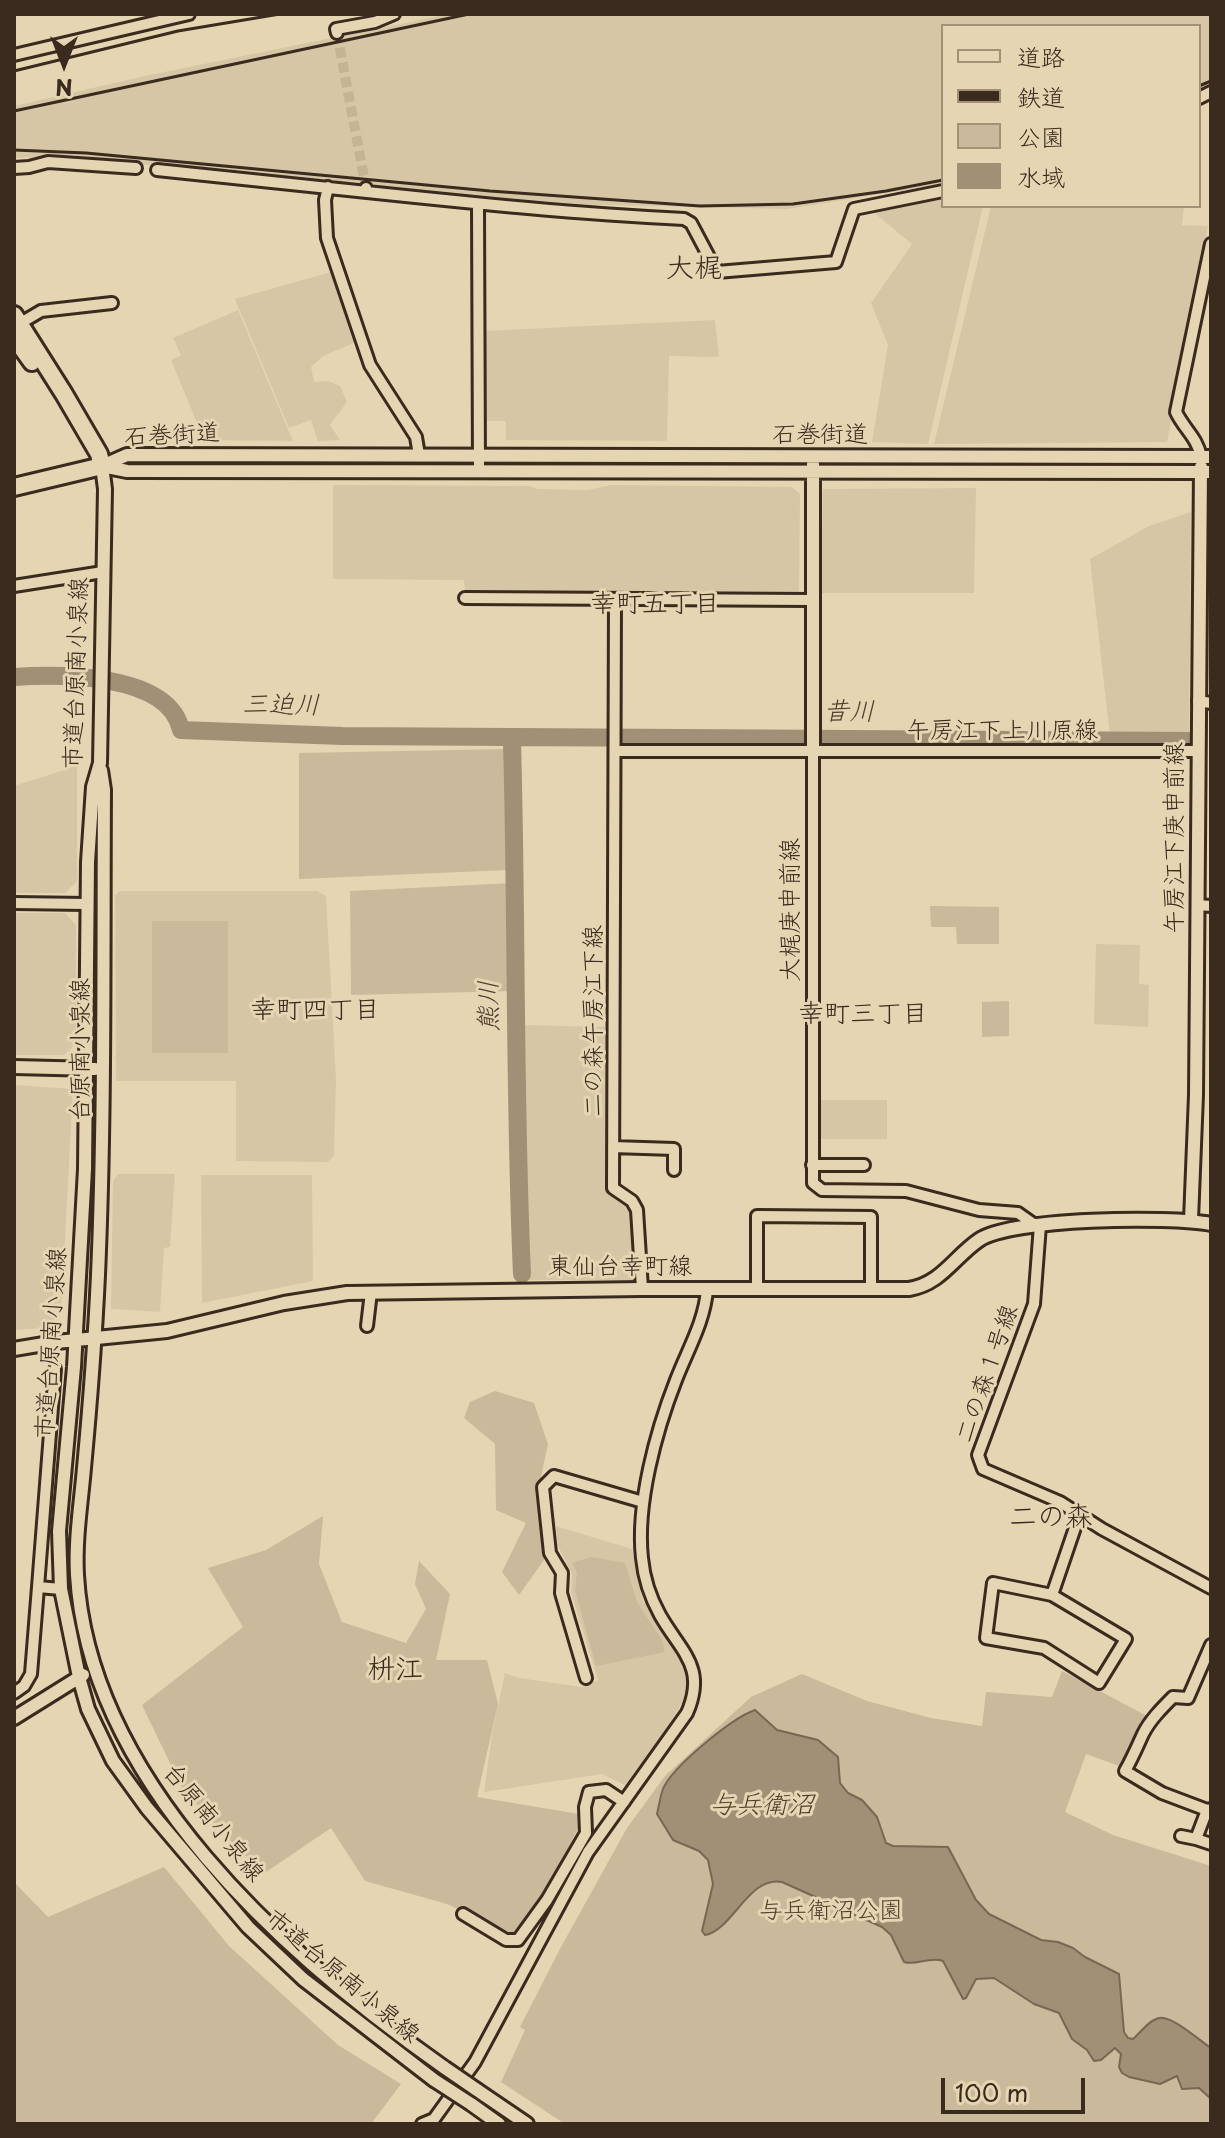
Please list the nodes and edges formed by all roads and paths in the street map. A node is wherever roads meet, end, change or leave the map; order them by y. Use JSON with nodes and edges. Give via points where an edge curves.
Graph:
{"nodes":[{"id":1,"x":189,"y":14,"type":"edge"},
{"id":2,"x":394,"y":14,"type":"edge"},
{"id":3,"x":337,"y":33,"type":"dead end"},
{"id":4,"x":14,"y":55,"type":"edge"},
{"id":5,"x":14,"y":168,"type":"edge"},
{"id":6,"x":136,"y":168,"type":"dead end"},
{"id":7,"x":157,"y":170,"type":"dead end"},
{"id":8,"x":328,"y":187,"type":"junction"},
{"id":9,"x":941,"y":191,"type":"edge"},
{"id":10,"x":478,"y":204,"type":"junction"},
{"id":11,"x":1211,"y":244,"type":"edge"},
{"id":12,"x":1206,"y":289,"type":"edge"},
{"id":13,"x":14,"y":299,"type":"edge"},
{"id":14,"x":112,"y":303,"type":"dead end"},
{"id":15,"x":18,"y":324,"type":"edge"},
{"id":16,"x":419,"y":455,"type":"junction"},
{"id":17,"x":479,"y":456,"type":"junction"},
{"id":18,"x":813,"y":457,"type":"junction"},
{"id":19,"x":1206,"y":457,"type":"edge"},
{"id":20,"x":102,"y":466,"type":"junction"},
{"id":21,"x":479,"y":471,"type":"junction"},
{"id":22,"x":813,"y":472,"type":"junction"},
{"id":23,"x":1206,"y":472,"type":"edge"},
{"id":24,"x":14,"y":487,"type":"edge"},
{"id":25,"x":103,"y":572,"type":"junction"},
{"id":26,"x":14,"y":586,"type":"edge"},
{"id":27,"x":465,"y":598,"type":"dead end"},
{"id":28,"x":615,"y":599,"type":"junction"},
{"id":29,"x":812,"y":600,"type":"junction"},
{"id":30,"x":1205,"y":616,"type":"edge"},
{"id":31,"x":1205,"y":702,"type":"edge"},
{"id":32,"x":615,"y":742,"type":"junction"},
{"id":33,"x":813,"y":743,"type":"junction"},
{"id":34,"x":1198,"y":751,"type":"junction"},
{"id":35,"x":100,"y":763,"type":"junction"},
{"id":36,"x":14,"y":903,"type":"edge"},
{"id":37,"x":87,"y":904,"type":"junction"},
{"id":38,"x":1197,"y":905,"type":"junction"},
{"id":39,"x":1211,"y":906,"type":"edge"},
{"id":40,"x":14,"y":1067,"type":"edge"},
{"id":41,"x":88,"y":1068,"type":"junction"},
{"id":42,"x":104,"y":1069,"type":"junction"},
{"id":43,"x":613,"y":1147,"type":"junction"},
{"id":44,"x":812,"y":1165,"type":"junction"},
{"id":45,"x":864,"y":1165,"type":"dead end"},
{"id":46,"x":674,"y":1170,"type":"dead end"},
{"id":47,"x":1191,"y":1220,"type":"junction"},
{"id":48,"x":1211,"y":1224,"type":"edge"},
{"id":49,"x":1038,"y":1225,"type":"junction"},
{"id":50,"x":642,"y":1289,"type":"junction"},
{"id":51,"x":707,"y":1289,"type":"junction"},
{"id":52,"x":757,"y":1289,"type":"junction"},
{"id":53,"x":871,"y":1289,"type":"junction"},
{"id":54,"x":371,"y":1292,"type":"junction"},
{"id":55,"x":367,"y":1326,"type":"dead end"},
{"id":56,"x":95,"y":1338,"type":"junction"},
{"id":57,"x":76,"y":1340,"type":"junction"},
{"id":58,"x":14,"y":1349,"type":"edge"},
{"id":59,"x":55,"y":1369,"type":"dead end"},
{"id":60,"x":92,"y":1383,"type":"joint"},
{"id":61,"x":643,"y":1502,"type":"junction"},
{"id":62,"x":1080,"y":1513,"type":"junction"},
{"id":63,"x":38,"y":1587,"type":"junction"},
{"id":64,"x":1211,"y":1588,"type":"edge"},
{"id":65,"x":61,"y":1589,"type":"junction"},
{"id":66,"x":1052,"y":1595,"type":"junction"},
{"id":67,"x":1211,"y":1645,"type":"edge"},
{"id":68,"x":96,"y":1668,"type":"junction"},
{"id":69,"x":79,"y":1677,"type":"junction"},
{"id":70,"x":586,"y":1678,"type":"dead end"},
{"id":71,"x":14,"y":1693,"type":"edge"},
{"id":72,"x":14,"y":1718,"type":"edge"},
{"id":73,"x":624,"y":1802,"type":"junction"},
{"id":74,"x":1209,"y":1809,"type":"edge"},
{"id":75,"x":1181,"y":1836,"type":"dead end"},
{"id":76,"x":1196,"y":1839,"type":"junction"},
{"id":77,"x":1211,"y":1844,"type":"edge"},
{"id":78,"x":463,"y":1914,"type":"dead end"},
{"id":79,"x":438,"y":2122,"type":"edge"},
{"id":80,"x":422,"y":2124,"type":"edge"},
{"id":81,"x":499,"y":2124,"type":"edge"},
{"id":82,"x":527,"y":2124,"type":"edge"}],
"edges":[{"from":1,"to":4,"type":"street"},
{"from":2,"to":3,"type":"street","via":[[336,29]]},
{"from":5,"to":6,"type":"street","via":[[48,162]]},
{"from":7,"to":8,"type":"street"},
{"from":8,"to":10,"type":"street"},
{"from":8,"to":16,"type":"street","via":[[327,238],[336,266],[370,365],[416,437]]},
{"from":9,"to":10,"type":"street","via":[[854,209],[836,262],[717,272],[684,219]]},
{"from":10,"to":17,"type":"street"},
{"from":11,"to":12,"type":"street"},
{"from":12,"to":19,"type":"street","via":[[1176,412]]},
{"from":13,"to":15,"type":"main road"},
{"from":14,"to":15,"type":"street","via":[[41,311]]},
{"from":15,"to":20,"type":"main road"},
{"from":16,"to":17,"type":"street","name":"石巻街道"},
{"from":16,"to":20,"type":"street","name":"石巻街道","via":[[127,455]]},
{"from":17,"to":18,"type":"street","name":"石巻街道"},
{"from":17,"to":21,"type":"street"},
{"from":18,"to":19,"type":"street","name":"石巻街道"},
{"from":18,"to":22,"type":"street","name":"大梶庚申前線"},
{"from":19,"to":23,"type":"street","name":"午房江下庚申前線"},
{"from":20,"to":21,"type":"street","name":"石巻街道","via":[[127,471]]},
{"from":20,"to":24,"type":"main road"},
{"from":20,"to":25,"type":"street","name":"市道台原南小泉線"},
{"from":21,"to":22,"type":"street","name":"石巻街道"},
{"from":22,"to":23,"type":"street","name":"石巻街道"},
{"from":22,"to":29,"type":"street","name":"大梶庚申前線"},
{"from":23,"to":30,"type":"street","name":"午房江下庚申前線"},
{"from":25,"to":26,"type":"street"},
{"from":25,"to":35,"type":"street","name":"市道台原南小泉線"},
{"from":27,"to":28,"type":"street"},
{"from":28,"to":29,"type":"street"},
{"from":28,"to":32,"type":"street","name":"二の森午房江下線"},
{"from":29,"to":33,"type":"street","name":"大梶庚申前線"},
{"from":30,"to":31,"type":"street","name":"午房江下庚申前線"},
{"from":31,"to":34,"type":"street","name":"午房江下庚申前線"},
{"from":32,"to":33,"type":"street","name":"午房江下上川原線"},
{"from":32,"to":43,"type":"street","name":"二の森午房江下線"},
{"from":33,"to":34,"type":"street","name":"午房江下上川原線"},
{"from":33,"to":44,"type":"street","name":"大梶庚申前線"},
{"from":34,"to":38,"type":"street","name":"午房江下庚申前線"},
{"from":35,"to":37,"type":"street","name":"市道台原南小泉線","via":[[93,787]]},
{"from":35,"to":42,"type":"street","name":"台原南小泉線"},
{"from":36,"to":37,"type":"street"},
{"from":37,"to":41,"type":"street","name":"市道台原南小泉線"},
{"from":38,"to":39,"type":"street"},
{"from":38,"to":47,"type":"street","name":"午房江下庚申前線"},
{"from":40,"to":41,"type":"street"},
{"from":41,"to":42,"type":"street"},
{"from":41,"to":57,"type":"street","name":"市道台原南小泉線"},
{"from":42,"to":56,"type":"street","name":"台原南小泉線"},
{"from":43,"to":46,"type":"street","via":[[674,1149]]},
{"from":43,"to":50,"type":"street","name":"二の森午房江下線","via":[[613,1188],[637,1210]]},
{"from":44,"to":45,"type":"street"},
{"from":44,"to":49,"type":"street","via":[[813,1183],[822,1190],[906,1191],[979,1210],[1018,1213]]},
{"from":47,"to":48,"type":"street","name":"東仙台幸町線"},
{"from":47,"to":49,"type":"street","name":"東仙台幸町線"},
{"from":49,"to":53,"type":"street","name":"東仙台幸町線","via":[[979,1240],[923,1287]]},
{"from":49,"to":62,"type":"street","name":"二の森１号線","via":[[1034,1304],[978,1455],[983,1469]]},
{"from":50,"to":51,"type":"street","name":"東仙台幸町線"},
{"from":50,"to":54,"type":"street","name":"東仙台幸町線"},
{"from":51,"to":52,"type":"street","name":"東仙台幸町線"},
{"from":51,"to":61,"type":"street","via":[[704,1311],[666,1405]]},
{"from":52,"to":53,"type":"street","name":"東仙台幸町線"},
{"from":52,"to":53,"type":"street","via":[[757,1216],[871,1217]]},
{"from":54,"to":55,"type":"street"},
{"from":54,"to":56,"type":"street","name":"東仙台幸町線","via":[[284,1303],[167,1331]]},
{"from":56,"to":57,"type":"street","name":"東仙台幸町線"},
{"from":56,"to":60,"type":"street","name":"市道台原南小泉線"},
{"from":57,"to":58,"type":"street","name":"東仙台幸町線"},
{"from":57,"to":65,"type":"street","name":"市道台原南小泉線","via":[[59,1531]]},
{"from":59,"to":63,"type":"street"},
{"from":60,"to":68,"type":"street","name":"台原南小泉線","via":[[77,1572]]},
{"from":61,"to":70,"type":"street","via":[[554,1476],[543,1487],[550,1553],[562,1573],[561,1593]]},
{"from":61,"to":73,"type":"street","via":[[640,1526],[648,1591],[689,1656],[694,1691],[687,1713]]},
{"from":62,"to":64,"type":"street","name":"二の森１号線"},
{"from":62,"to":66,"type":"street"},
{"from":63,"to":65,"type":"street"},
{"from":63,"to":71,"type":"street","via":[[31,1674]]},
{"from":65,"to":69,"type":"street","name":"市道台原南小泉線"},
{"from":66,"to":66,"type":"street","via":[[1126,1639],[1099,1683],[1044,1648],[986,1638],[993,1583]]},
{"from":67,"to":74,"type":"street","via":[[1188,1698],[1173,1697],[1159,1712],[1125,1771],[1162,1793]]},
{"from":68,"to":69,"type":"street"},
{"from":68,"to":82,"type":"street","name":"台原南小泉線","bridge":true,"via":[[134,1756],[173,1816],[286,1942],[342,1992]]},
{"from":69,"to":72,"type":"street"},
{"from":69,"to":81,"type":"street","name":"市道台原南小泉線","bridge":true,"via":[[113,1761],[238,1915],[314,1987]]},
{"from":73,"to":78,"type":"street","via":[[606,1790],[589,1792],[586,1833],[518,1940],[506,1940]]},
{"from":73,"to":79,"type":"street","via":[[588,1852],[513,1996]]},
{"from":74,"to":76,"type":"street"},
{"from":75,"to":76,"type":"street"},
{"from":76,"to":77,"type":"street"},
{"from":79,"to":80,"type":"street"}]}
